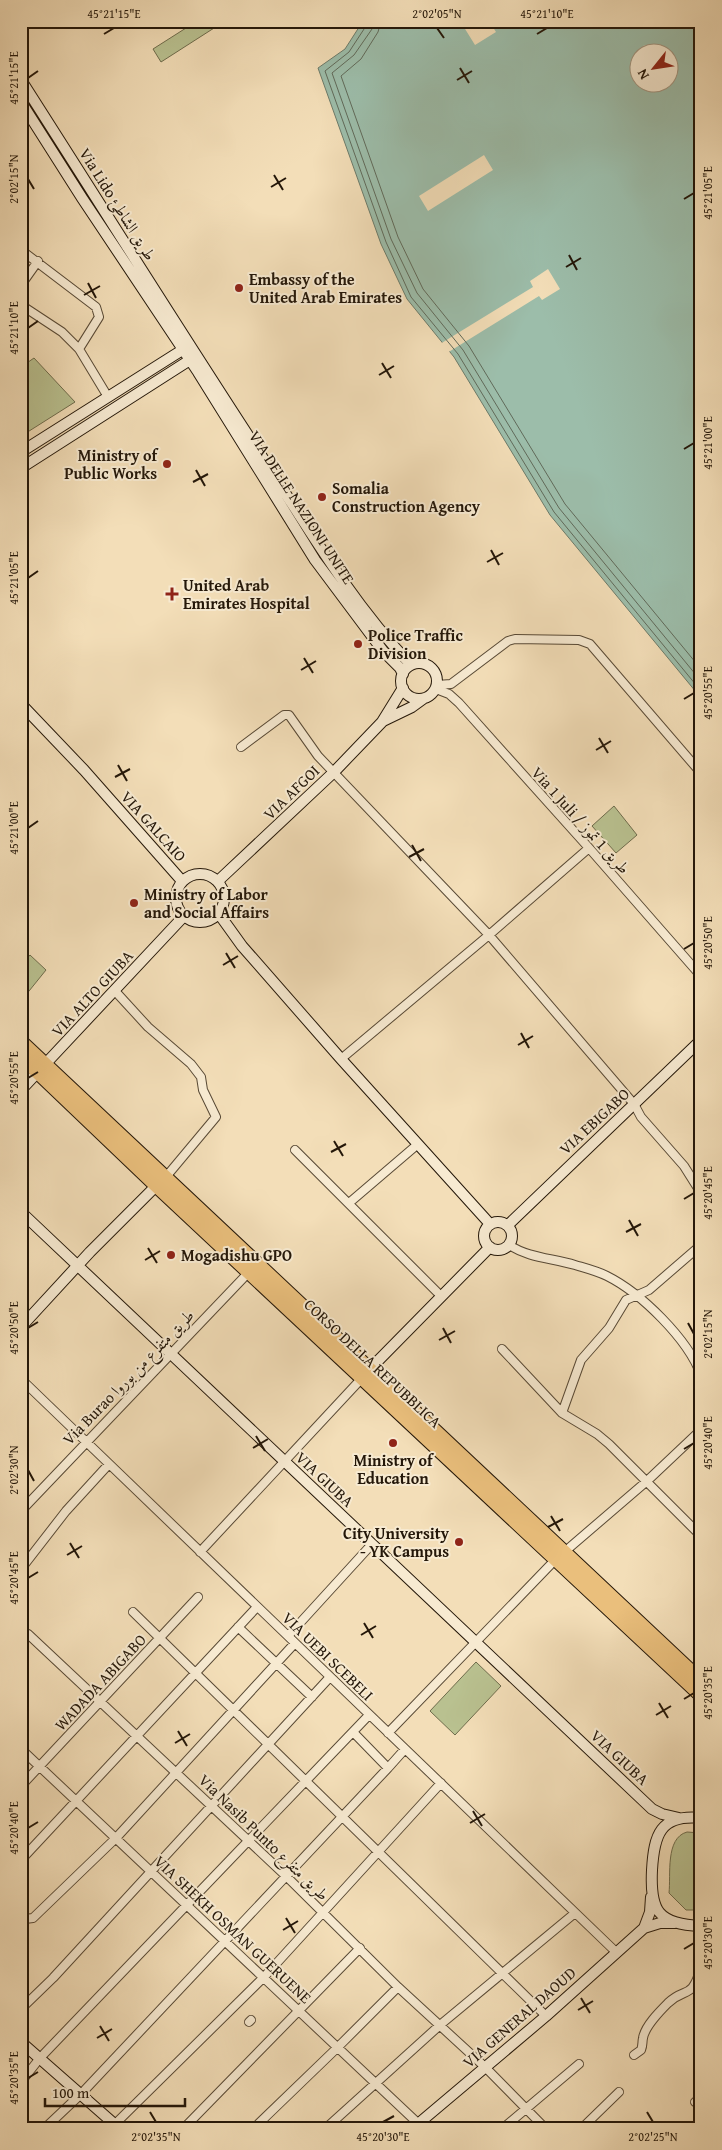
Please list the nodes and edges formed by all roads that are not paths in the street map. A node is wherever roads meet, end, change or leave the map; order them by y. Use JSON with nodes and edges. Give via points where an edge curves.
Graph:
{"nodes":[{"id":1,"x":21,"y":80,"type":"edge"},
{"id":2,"x":21,"y":102,"type":"edge"},
{"id":3,"x":93,"y":193,"type":"junction"},
{"id":4,"x":82,"y":198,"type":"junction"},
{"id":5,"x":21,"y":250,"type":"edge"},
{"id":6,"x":38,"y":262,"type":"junction"},
{"id":7,"x":21,"y":285,"type":"edge"},
{"id":8,"x":21,"y":305,"type":"edge"},
{"id":9,"x":187,"y":347,"type":"junction"},
{"id":10,"x":79,"y":349,"type":"junction"},
{"id":11,"x":192,"y":358,"type":"junction"},
{"id":12,"x":108,"y":397,"type":"junction"},
{"id":13,"x":21,"y":452,"type":"edge"},
{"id":14,"x":21,"y":468,"type":"edge"},
{"id":15,"x":411,"y":665,"type":"junction"},
{"id":16,"x":403,"y":674,"type":"junction"},
{"id":17,"x":437,"y":687,"type":"junction"},
{"id":18,"x":403,"y":688,"type":"junction"},
{"id":19,"x":423,"y":699,"type":"junction"},
{"id":20,"x":21,"y":704,"type":"edge"},
{"id":21,"x":382,"y":722,"type":"junction"},
{"id":22,"x":241,"y":747,"type":"dead end"},
{"id":23,"x":334,"y":772,"type":"junction"},
{"id":24,"x":701,"y":773,"type":"edge"},
{"id":25,"x":589,"y":848,"type":"junction"},
{"id":26,"x":182,"y":881,"type":"junction"},
{"id":27,"x":218,"y":881,"type":"junction"},
{"id":28,"x":219,"y":914,"type":"junction"},
{"id":29,"x":184,"y":916,"type":"junction"},
{"id":30,"x":489,"y":935,"type":"junction"},
{"id":31,"x":701,"y":976,"type":"edge"},
{"id":32,"x":114,"y":991,"type":"junction"},
{"id":33,"x":701,"y":1040,"type":"edge"},
{"id":34,"x":21,"y":1042,"type":"edge"},
{"id":35,"x":21,"y":1056,"type":"edge"},
{"id":36,"x":341,"y":1059,"type":"junction"},
{"id":37,"x":42,"y":1068,"type":"junction"},
{"id":38,"x":21,"y":1090,"type":"edge"},
{"id":39,"x":634,"y":1104,"type":"junction"},
{"id":40,"x":418,"y":1144,"type":"junction"},
{"id":41,"x":295,"y":1150,"type":"dead end"},
{"id":42,"x":161,"y":1182,"type":"junction"},
{"id":43,"x":701,"y":1193,"type":"edge"},
{"id":44,"x":349,"y":1203,"type":"junction"},
{"id":45,"x":21,"y":1212,"type":"edge"},
{"id":46,"x":490,"y":1224,"type":"junction"},
{"id":47,"x":508,"y":1225,"type":"junction"},
{"id":48,"x":509,"y":1245,"type":"junction"},
{"id":49,"x":701,"y":1245,"type":"edge"},
{"id":50,"x":490,"y":1247,"type":"junction"},
{"id":51,"x":77,"y":1265,"type":"junction"},
{"id":52,"x":253,"y":1268,"type":"junction"},
{"id":53,"x":635,"y":1295,"type":"junction"},
{"id":54,"x":441,"y":1296,"type":"junction"},
{"id":55,"x":21,"y":1328,"type":"edge"},
{"id":56,"x":502,"y":1349,"type":"dead end"},
{"id":57,"x":170,"y":1353,"type":"junction"},
{"id":58,"x":367,"y":1373,"type":"junction"},
{"id":59,"x":701,"y":1375,"type":"edge"},
{"id":60,"x":21,"y":1379,"type":"edge"},
{"id":61,"x":562,"y":1413,"type":"junction"},
{"id":62,"x":701,"y":1430,"type":"edge"},
{"id":63,"x":85,"y":1441,"type":"junction"},
{"id":64,"x":284,"y":1460,"type":"junction"},
{"id":65,"x":109,"y":1464,"type":"junction"},
{"id":66,"x":647,"y":1481,"type":"junction"},
{"id":67,"x":21,"y":1510,"type":"edge"},
{"id":68,"x":701,"y":1536,"type":"edge"},
{"id":69,"x":372,"y":1544,"type":"junction"},
{"id":70,"x":200,"y":1552,"type":"junction"},
{"id":71,"x":559,"y":1557,"type":"junction"},
{"id":72,"x":21,"y":1569,"type":"edge"},
{"id":73,"x":198,"y":1597,"type":"dead end"},
{"id":74,"x":257,"y":1606,"type":"junction"},
{"id":75,"x":133,"y":1612,"type":"dead end"},
{"id":76,"x":238,"y":1627,"type":"junction"},
{"id":77,"x":21,"y":1634,"type":"edge"},
{"id":78,"x":288,"y":1636,"type":"junction"},
{"id":79,"x":160,"y":1638,"type":"junction"},
{"id":80,"x":475,"y":1641,"type":"junction"},
{"id":81,"x":295,"y":1643,"type":"junction"},
{"id":82,"x":276,"y":1663,"type":"junction"},
{"id":83,"x":195,"y":1673,"type":"junction"},
{"id":84,"x":330,"y":1677,"type":"junction"},
{"id":85,"x":701,"y":1681,"type":"edge"},
{"id":86,"x":701,"y":1695,"type":"edge"},
{"id":87,"x":312,"y":1697,"type":"junction"},
{"id":88,"x":100,"y":1702,"type":"junction"},
{"id":89,"x":233,"y":1710,"type":"junction"},
{"id":90,"x":370,"y":1715,"type":"junction"},
{"id":91,"x":353,"y":1732,"type":"junction"},
{"id":92,"x":388,"y":1733,"type":"junction"},
{"id":93,"x":138,"y":1735,"type":"junction"},
{"id":94,"x":268,"y":1744,"type":"junction"},
{"id":95,"x":21,"y":1749,"type":"edge"},
{"id":96,"x":405,"y":1749,"type":"junction"},
{"id":97,"x":40,"y":1767,"type":"junction"},
{"id":98,"x":388,"y":1768,"type":"junction"},
{"id":99,"x":176,"y":1772,"type":"junction"},
{"id":100,"x":306,"y":1781,"type":"junction"},
{"id":101,"x":440,"y":1784,"type":"junction"},
{"id":102,"x":21,"y":1786,"type":"edge"},
{"id":103,"x":77,"y":1801,"type":"junction"},
{"id":104,"x":212,"y":1806,"type":"junction"},
{"id":105,"x":652,"y":1809,"type":"junction"},
{"id":106,"x":342,"y":1817,"type":"junction"},
{"id":107,"x":679,"y":1818,"type":"junction"},
{"id":108,"x":701,"y":1818,"type":"edge"},
{"id":109,"x":656,"y":1837,"type":"junction"},
{"id":110,"x":116,"y":1838,"type":"junction"},
{"id":111,"x":248,"y":1841,"type":"junction"},
{"id":112,"x":378,"y":1852,"type":"junction"},
{"id":113,"x":21,"y":1860,"type":"edge"},
{"id":114,"x":151,"y":1871,"type":"junction"},
{"id":115,"x":285,"y":1875,"type":"junction"},
{"id":116,"x":651,"y":1892,"type":"junction"},
{"id":117,"x":187,"y":1905,"type":"junction"},
{"id":118,"x":323,"y":1912,"type":"junction"},
{"id":119,"x":575,"y":1913,"type":"junction"},
{"id":120,"x":21,"y":1916,"type":"edge"},
{"id":121,"x":674,"y":1923,"type":"junction"},
{"id":122,"x":701,"y":1926,"type":"edge"},
{"id":123,"x":644,"y":1928,"type":"junction"},
{"id":124,"x":226,"y":1942,"type":"junction"},
{"id":125,"x":360,"y":1948,"type":"junction"},
{"id":126,"x":616,"y":1952,"type":"junction"},
{"id":127,"x":701,"y":1968,"type":"edge"},
{"id":128,"x":502,"y":1972,"type":"junction"},
{"id":129,"x":264,"y":1977,"type":"junction"},
{"id":130,"x":398,"y":1987,"type":"junction"},
{"id":131,"x":21,"y":2009,"type":"edge"},
{"id":132,"x":299,"y":2010,"type":"junction"},
{"id":133,"x":546,"y":2016,"type":"junction"},
{"id":134,"x":440,"y":2025,"type":"junction"},
{"id":135,"x":21,"y":2042,"type":"edge"},
{"id":136,"x":338,"y":2047,"type":"junction"},
{"id":137,"x":634,"y":2055,"type":"dead end"},
{"id":138,"x":40,"y":2058,"type":"junction"},
{"id":139,"x":580,"y":2064,"type":"dead end"},
{"id":140,"x":485,"y":2067,"type":"junction"},
{"id":141,"x":21,"y":2082,"type":"edge"},
{"id":142,"x":377,"y":2084,"type":"junction"},
{"id":143,"x":618,"y":2092,"type":"dead end"},
{"id":144,"x":81,"y":2094,"type":"junction"},
{"id":145,"x":526,"y":2108,"type":"junction"},
{"id":146,"x":115,"y":2127,"type":"edge"},
{"id":147,"x":418,"y":2127,"type":"edge"},
{"id":148,"x":44,"y":2129,"type":"edge"},
{"id":149,"x":183,"y":2129,"type":"edge"},
{"id":150,"x":253,"y":2129,"type":"edge"},
{"id":151,"x":325,"y":2129,"type":"edge"},
{"id":152,"x":502,"y":2129,"type":"edge"},
{"id":153,"x":546,"y":2129,"type":"edge"},
{"id":154,"x":581,"y":2129,"type":"edge"}],
"edges":[{"from":1,"to":3,"type":"street","name":"Via Lido طريق الشاطئ"},
{"from":2,"to":4,"type":"street","name":"Via Lido طريق الشاطئ"},
{"from":3,"to":4,"type":"street"},
{"from":3,"to":9,"type":"street","name":"Via Lido طريق الشاطئ"},
{"from":4,"to":9,"type":"street","name":"Via Lido طريق الشاطئ","via":[[152,304]]},
{"from":5,"to":6,"type":"street"},
{"from":6,"to":7,"type":"street"},
{"from":6,"to":10,"type":"street","via":[[99,312]]},
{"from":8,"to":10,"type":"street","via":[[62,332]]},
{"from":9,"to":11,"type":"street","name":"VIA DELLE NAZIONI UNITE"},
{"from":9,"to":12,"type":"street"},
{"from":10,"to":12,"type":"street"},
{"from":11,"to":14,"type":"street"},
{"from":11,"to":15,"type":"street","name":"VIA DELLE NAZIONI UNITE","via":[[358,602]]},
{"from":11,"to":16,"type":"street","name":"VIA DELLE NAZIONI UNITE","via":[[315,560]]},
{"from":12,"to":13,"type":"street"},
{"from":15,"to":16,"type":"street"},
{"from":15,"to":17,"type":"street","via":[[422,663],[434,670]]},
{"from":16,"to":18,"type":"street"},
{"from":17,"to":19,"type":"street"},
{"from":17,"to":24,"type":"street","via":[[451,684],[508,641],[579,640],[590,644]]},
{"from":17,"to":25,"type":"street","name":"Via 1 Juli / طريق 1 تموز","via":[[459,703]]},
{"from":18,"to":19,"type":"street","via":[[411,697]]},
{"from":18,"to":21,"type":"street"},
{"from":19,"to":21,"type":"street"},
{"from":20,"to":26,"type":"street","name":"VIA GALCAIO"},
{"from":21,"to":23,"type":"street","name":"VIA AFGOI"},
{"from":22,"to":23,"type":"street","via":[[284,715],[289,715],[318,756]]},
{"from":23,"to":27,"type":"street","name":"VIA AFGOI"},
{"from":23,"to":30,"type":"street"},
{"from":25,"to":30,"type":"street"},
{"from":25,"to":31,"type":"street","name":"Via 1 Juli / طريق 1 تموز"},
{"from":26,"to":27,"type":"street","via":[[204,873]]},
{"from":26,"to":29,"type":"street","via":[[176,901]]},
{"from":27,"to":28,"type":"street","via":[[224,894]]},
{"from":28,"to":29,"type":"street","via":[[202,922]]},
{"from":28,"to":36,"type":"street","via":[[242,946]]},
{"from":29,"to":32,"type":"street","name":"VIA ALTO GIUBA"},
{"from":30,"to":36,"type":"street"},
{"from":30,"to":39,"type":"street"},
{"from":32,"to":37,"type":"street","name":"VIA ALTO GIUBA"},
{"from":32,"to":42,"type":"street","via":[[148,1027],[191,1064],[200,1077],[216,1117]]},
{"from":33,"to":39,"type":"street","name":"VIA EBIGABO"},
{"from":34,"to":37,"type":"highway"},
{"from":35,"to":37,"type":"highway"},
{"from":36,"to":40,"type":"street"},
{"from":37,"to":38,"type":"street","name":"VIA ALTO GIUBA"},
{"from":37,"to":42,"type":"highway"},
{"from":39,"to":43,"type":"street","via":[[641,1118],[684,1166]]},
{"from":39,"to":47,"type":"street","name":"VIA EBIGABO"},
{"from":40,"to":44,"type":"street"},
{"from":40,"to":46,"type":"street"},
{"from":41,"to":44,"type":"street"},
{"from":42,"to":51,"type":"street"},
{"from":42,"to":52,"type":"highway"},
{"from":44,"to":54,"type":"street"},
{"from":45,"to":51,"type":"street","name":"VIA GIUBA"},
{"from":46,"to":47,"type":"street"},
{"from":46,"to":50,"type":"street","via":[[484,1235]]},
{"from":47,"to":48,"type":"street","via":[[512,1233]]},
{"from":48,"to":50,"type":"street","via":[[502,1250]]},
{"from":48,"to":53,"type":"street","via":[[528,1256],[550,1258],[598,1272]]},
{"from":49,"to":53,"type":"street","via":[[649,1290]]},
{"from":50,"to":54,"type":"street"},
{"from":51,"to":55,"type":"street"},
{"from":51,"to":57,"type":"street","name":"VIA GIUBA"},
{"from":52,"to":57,"type":"street","name":"Via Burao طريق متفرع من بوروا"},
{"from":52,"to":58,"type":"highway"},
{"from":53,"to":59,"type":"street","via":[[672,1329],[686,1346]]},
{"from":53,"to":61,"type":"street","via":[[626,1300],[609,1328],[581,1360]]},
{"from":54,"to":58,"type":"street"},
{"from":56,"to":61,"type":"street"},
{"from":57,"to":63,"type":"street","name":"Via Burao طريق متفرع من بوروا"},
{"from":57,"to":64,"type":"street","name":"VIA GIUBA"},
{"from":58,"to":64,"type":"street"},
{"from":58,"to":71,"type":"highway"},
{"from":60,"to":63,"type":"street","name":"VIA UEBI SCEBELI"},
{"from":61,"to":66,"type":"street","via":[[597,1434]]},
{"from":62,"to":66,"type":"street"},
{"from":63,"to":65,"type":"street","name":"VIA UEBI SCEBELI"},
{"from":63,"to":67,"type":"street","name":"Via Burao طريق متفرع من بوروا"},
{"from":64,"to":69,"type":"street","name":"VIA GIUBA"},
{"from":64,"to":70,"type":"street"},
{"from":65,"to":70,"type":"street","name":"VIA UEBI SCEBELI"},
{"from":65,"to":72,"type":"street","via":[[66,1510]]},
{"from":66,"to":68,"type":"street"},
{"from":66,"to":71,"type":"street"},
{"from":69,"to":78,"type":"street"},
{"from":69,"to":80,"type":"street","name":"VIA GIUBA"},
{"from":70,"to":74,"type":"street","name":"VIA UEBI SCEBELI"},
{"from":71,"to":80,"type":"street"},
{"from":71,"to":85,"type":"highway"},
{"from":71,"to":86,"type":"highway"},
{"from":73,"to":79,"type":"street","name":"WADADA ABIGABO"},
{"from":74,"to":76,"type":"street"},
{"from":74,"to":78,"type":"street","name":"VIA UEBI SCEBELI"},
{"from":75,"to":79,"type":"street"},
{"from":76,"to":82,"type":"street"},
{"from":76,"to":83,"type":"street"},
{"from":77,"to":88,"type":"street","name":"Via Nasib Punto طريق متفرع","via":[[28,1634]]},
{"from":78,"to":81,"type":"street","name":"VIA UEBI SCEBELI"},
{"from":79,"to":83,"type":"street"},
{"from":79,"to":88,"type":"street","name":"WADADA ABIGABO"},
{"from":80,"to":92,"type":"street"},
{"from":80,"to":105,"type":"street","name":"VIA GIUBA"},
{"from":81,"to":82,"type":"street"},
{"from":81,"to":84,"type":"street","name":"VIA UEBI SCEBELI"},
{"from":82,"to":87,"type":"street"},
{"from":82,"to":89,"type":"street"},
{"from":83,"to":89,"type":"street"},
{"from":83,"to":93,"type":"street"},
{"from":84,"to":87,"type":"street"},
{"from":84,"to":90,"type":"street","name":"VIA UEBI SCEBELI"},
{"from":87,"to":94,"type":"street"},
{"from":88,"to":93,"type":"street","name":"Via Nasib Punto طريق متفرع"},
{"from":88,"to":97,"type":"street","name":"WADADA ABIGABO"},
{"from":89,"to":94,"type":"street"},
{"from":89,"to":99,"type":"street"},
{"from":90,"to":91,"type":"street"},
{"from":90,"to":92,"type":"street","name":"VIA UEBI SCEBELI"},
{"from":91,"to":98,"type":"street"},
{"from":91,"to":100,"type":"street"},
{"from":92,"to":96,"type":"street","name":"VIA UEBI SCEBELI"},
{"from":93,"to":99,"type":"street","name":"Via Nasib Punto طريق متفرع"},
{"from":93,"to":103,"type":"street"},
{"from":94,"to":100,"type":"street"},
{"from":94,"to":104,"type":"street"},
{"from":95,"to":97,"type":"street","name":"VIA SHEKH OSMAN GUERUENE"},
{"from":96,"to":98,"type":"street"},
{"from":96,"to":101,"type":"street","name":"VIA UEBI SCEBELI"},
{"from":97,"to":102,"type":"street","name":"WADADA ABIGABO"},
{"from":97,"to":103,"type":"street","name":"VIA SHEKH OSMAN GUERUENE"},
{"from":98,"to":106,"type":"street"},
{"from":99,"to":104,"type":"street","name":"Via Nasib Punto طريق متفرع"},
{"from":99,"to":110,"type":"street"},
{"from":100,"to":106,"type":"street"},
{"from":100,"to":111,"type":"street"},
{"from":101,"to":112,"type":"street"},
{"from":101,"to":119,"type":"street","name":"VIA UEBI SCEBELI"},
{"from":103,"to":110,"type":"street","name":"VIA SHEKH OSMAN GUERUENE"},
{"from":103,"to":113,"type":"street"},
{"from":104,"to":111,"type":"street","name":"Via Nasib Punto طريق متفرع"},
{"from":104,"to":114,"type":"street"},
{"from":105,"to":107,"type":"street"},
{"from":105,"to":109,"type":"street","via":[[656,1818]]},
{"from":106,"to":112,"type":"street"},
{"from":106,"to":115,"type":"street"},
{"from":107,"to":108,"type":"street"},
{"from":107,"to":109,"type":"street","via":[[666,1824]]},
{"from":109,"to":116,"type":"street"},
{"from":110,"to":114,"type":"street","name":"VIA SHEKH OSMAN GUERUENE"},
{"from":110,"to":120,"type":"street","via":[[33,1918]]},
{"from":111,"to":115,"type":"street","name":"Via Nasib Punto طريق متفرع"},
{"from":111,"to":117,"type":"street"},
{"from":112,"to":118,"type":"street"},
{"from":112,"to":128,"type":"street"},
{"from":114,"to":117,"type":"street","name":"VIA SHEKH OSMAN GUERUENE"},
{"from":114,"to":131,"type":"street"},
{"from":115,"to":118,"type":"street","name":"Via Nasib Punto طريق متفرع"},
{"from":115,"to":124,"type":"street"},
{"from":116,"to":121,"type":"street","via":[[657,1909]]},
{"from":116,"to":123,"type":"street","via":[[650,1912]]},
{"from":117,"to":124,"type":"street","name":"VIA SHEKH OSMAN GUERUENE"},
{"from":117,"to":138,"type":"street"},
{"from":118,"to":125,"type":"street","name":"Via Nasib Punto طريق متفرع"},
{"from":118,"to":129,"type":"street"},
{"from":119,"to":126,"type":"street","name":"VIA UEBI SCEBELI"},
{"from":119,"to":128,"type":"street"},
{"from":121,"to":122,"type":"street"},
{"from":121,"to":123,"type":"street"},
{"from":123,"to":126,"type":"street","name":"VIA GENERAL DAOUD"},
{"from":124,"to":129,"type":"street","name":"VIA SHEKH OSMAN GUERUENE"},
{"from":124,"to":144,"type":"street"},
{"from":125,"to":130,"type":"street","name":"Via Nasib Punto طريق متفرع"},
{"from":125,"to":132,"type":"street"},
{"from":126,"to":133,"type":"street","name":"VIA GENERAL DAOUD"},
{"from":127,"to":137,"type":"street","via":[[696,1985],[661,2012],[649,2026],[641,2050]]},
{"from":128,"to":133,"type":"street"},
{"from":128,"to":134,"type":"street"},
{"from":129,"to":132,"type":"street","name":"VIA SHEKH OSMAN GUERUENE"},
{"from":129,"to":146,"type":"street"},
{"from":130,"to":134,"type":"street","name":"Via Nasib Punto طريق متفرع"},
{"from":130,"to":136,"type":"street"},
{"from":132,"to":136,"type":"street","name":"VIA SHEKH OSMAN GUERUENE"},
{"from":132,"to":149,"type":"street"},
{"from":133,"to":140,"type":"street","name":"VIA GENERAL DAOUD"},
{"from":134,"to":140,"type":"street","name":"Via Nasib Punto طريق متفرع"},
{"from":134,"to":142,"type":"street"},
{"from":135,"to":138,"type":"street"},
{"from":136,"to":142,"type":"street","name":"VIA SHEKH OSMAN GUERUENE"},
{"from":136,"to":150,"type":"street"},
{"from":138,"to":141,"type":"street"},
{"from":138,"to":144,"type":"street"},
{"from":139,"to":145,"type":"street"},
{"from":140,"to":145,"type":"street","name":"Via Nasib Punto طريق متفرع"},
{"from":140,"to":147,"type":"street","name":"VIA GENERAL DAOUD"},
{"from":142,"to":147,"type":"street","name":"VIA SHEKH OSMAN GUERUENE"},
{"from":142,"to":151,"type":"street"},
{"from":143,"to":154,"type":"street"},
{"from":144,"to":146,"type":"street"},
{"from":144,"to":148,"type":"street"},
{"from":145,"to":152,"type":"street"},
{"from":145,"to":153,"type":"street","name":"Via Nasib Punto طريق متفرع"}]}
